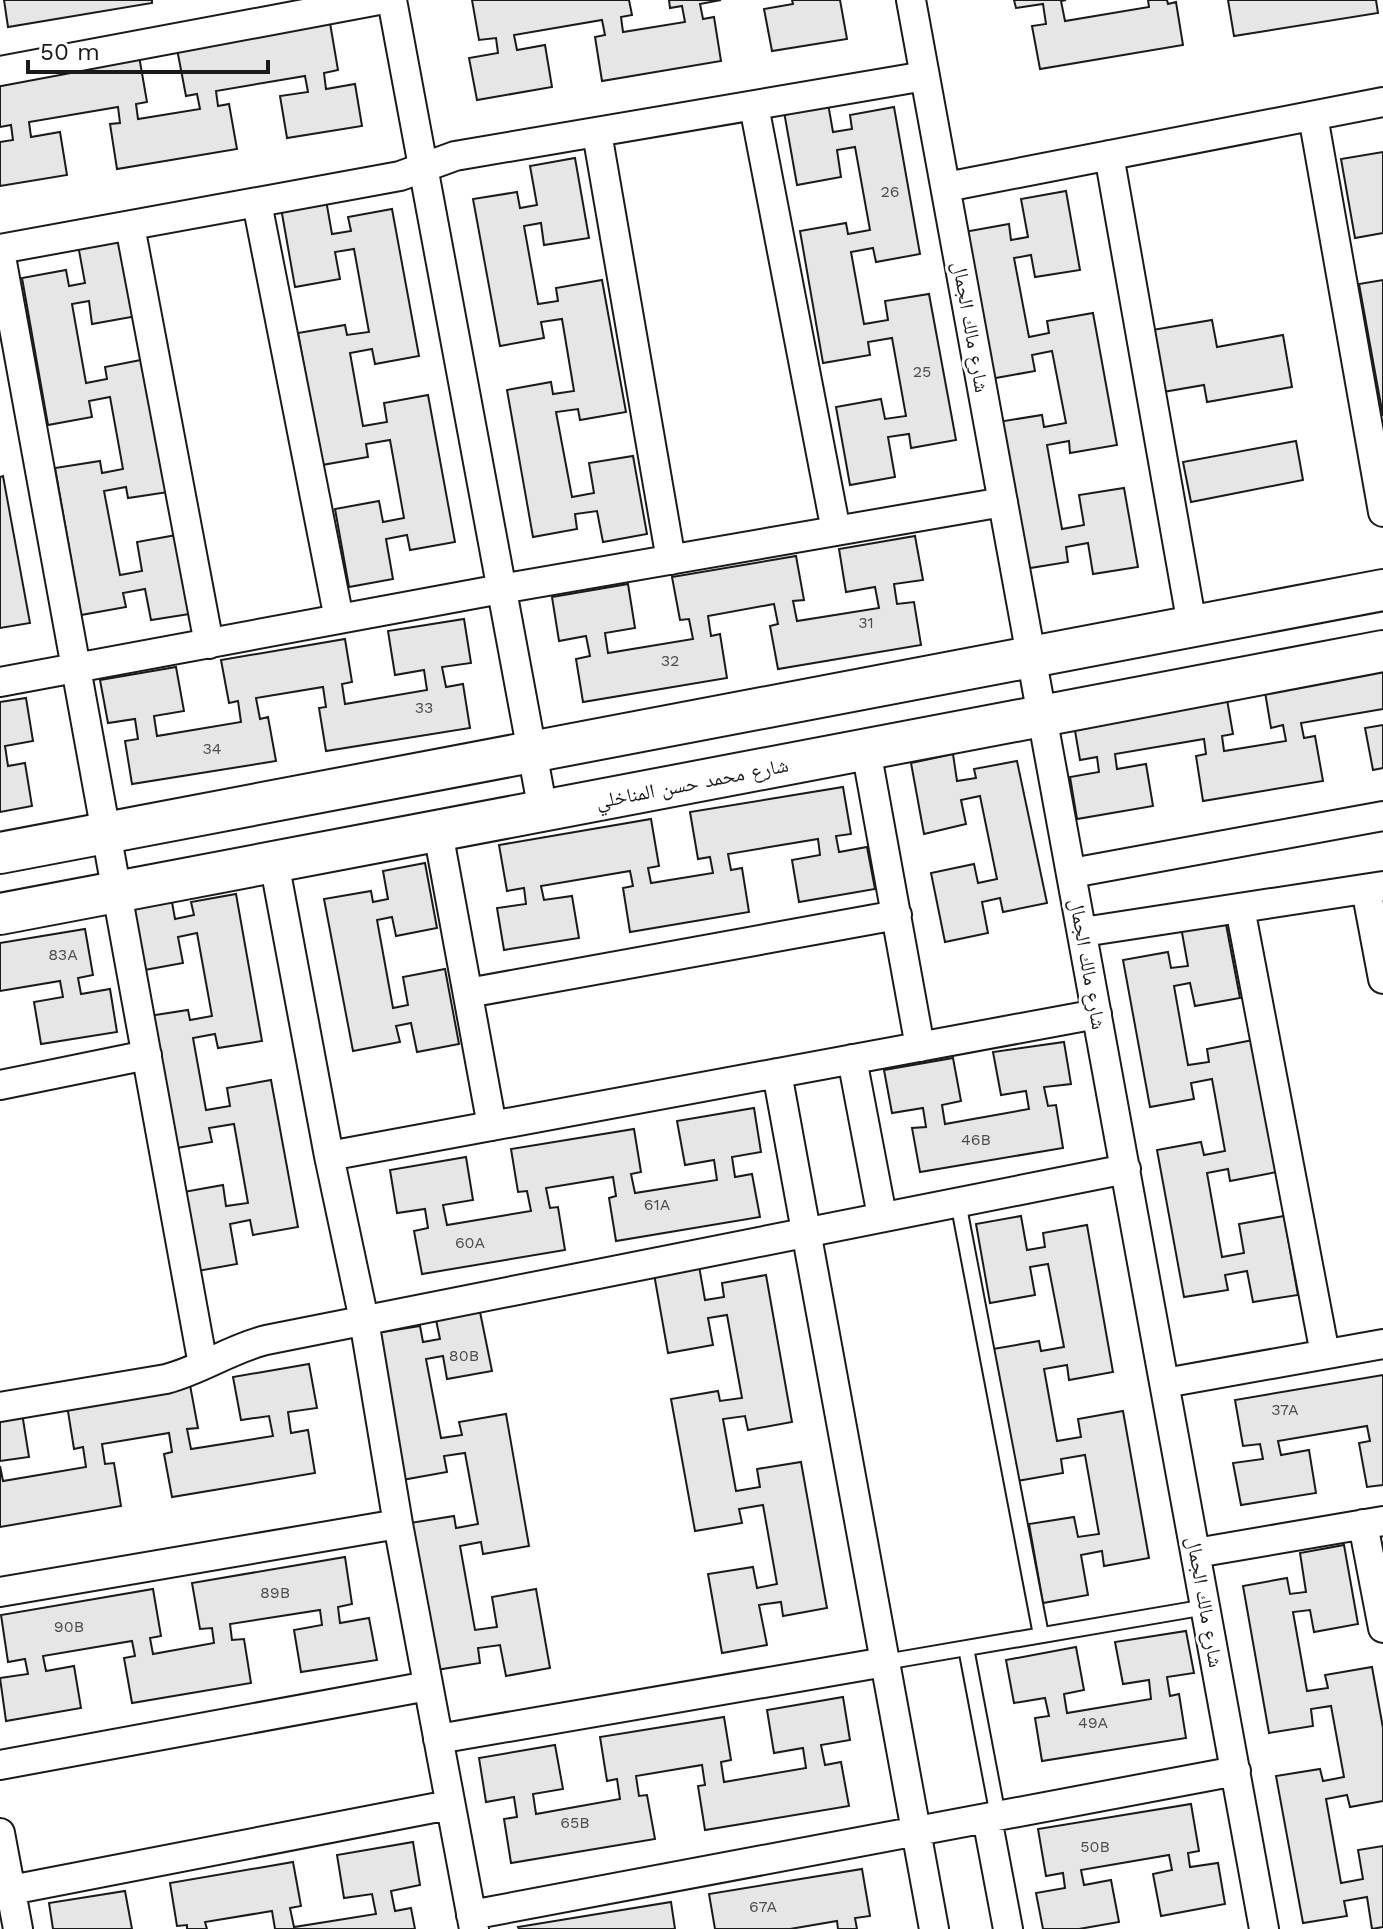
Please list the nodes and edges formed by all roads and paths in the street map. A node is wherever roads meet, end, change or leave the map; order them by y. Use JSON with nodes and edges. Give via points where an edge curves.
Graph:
{"nodes":[{"id":1,"x":379,"y":0,"type":"edge"},
{"id":2,"x":392,"y":0,"type":"edge"},
{"id":3,"x":911,"y":0,"type":"edge"},
{"id":4,"x":0,"y":71,"type":"edge"},
{"id":5,"x":925,"y":76,"type":"junction"},
{"id":6,"x":1383,"y":102,"type":"edge"},
{"id":7,"x":754,"y":106,"type":"junction"},
{"id":8,"x":1313,"y":116,"type":"junction"},
{"id":9,"x":597,"y":133,"type":"junction"},
{"id":10,"x":1109,"y":155,"type":"junction"},
{"id":11,"x":423,"y":169,"type":"junction"},
{"id":12,"x":946,"y":187,"type":"junction"},
{"id":13,"x":257,"y":203,"type":"junction"},
{"id":14,"x":130,"y":226,"type":"junction"},
{"id":15,"x":0,"y":250,"type":"edge"},
{"id":16,"x":1003,"y":502,"type":"junction"},
{"id":17,"x":1383,"y":512,"type":"edge"},
{"id":18,"x":836,"y":531,"type":"junction"},
{"id":19,"x":671,"y":560,"type":"junction"},
{"id":20,"x":501,"y":589,"type":"junction"},
{"id":21,"x":1383,"y":590,"type":"edge"},
{"id":22,"x":339,"y":619,"type":"junction"},
{"id":23,"x":1192,"y":625,"type":"junction"},
{"id":24,"x":209,"y":644,"type":"junction"},
{"id":25,"x":1383,"y":651,"type":"edge"},
{"id":26,"x":1032,"y":656,"type":"junction"},
{"id":27,"x":76,"y":668,"type":"junction"},
{"id":28,"x":0,"y":682,"type":"edge"},
{"id":29,"x":1043,"y":716,"type":"junction"},
{"id":30,"x":866,"y":750,"type":"junction"},
{"id":31,"x":532,"y":751,"type":"junction"},
{"id":32,"x":543,"y":811,"type":"junction"},
{"id":33,"x":1383,"y":816,"type":"edge"},
{"id":34,"x":106,"y":832,"type":"junction"},
{"id":35,"x":438,"y":832,"type":"junction"},
{"id":36,"x":0,"y":853,"type":"edge"},
{"id":37,"x":274,"y":862,"type":"junction"},
{"id":38,"x":1072,"y":873,"type":"junction"},
{"id":39,"x":1375,"y":888,"type":"edge"},
{"id":40,"x":117,"y":892,"type":"junction"},
{"id":41,"x":1240,"y":908,"type":"junction"},
{"id":42,"x":0,"y":914,"type":"edge"},
{"id":43,"x":897,"y":915,"type":"junction"},
{"id":44,"x":1083,"y":932,"type":"junction"},
{"id":45,"x":1383,"y":979,"type":"edge"},
{"id":46,"x":468,"y":993,"type":"junction"},
{"id":47,"x":1097,"y":1014,"type":"junction"},
{"id":48,"x":920,"y":1047,"type":"junction"},
{"id":49,"x":147,"y":1055,"type":"junction"},
{"id":50,"x":852,"y":1059,"type":"junction"},
{"id":51,"x":777,"y":1073,"type":"junction"},
{"id":52,"x":0,"y":1085,"type":"edge"},
{"id":53,"x":492,"y":1126,"type":"junction"},
{"id":54,"x":329,"y":1156,"type":"junction"},
{"id":55,"x":1126,"y":1169,"type":"junction"},
{"id":56,"x":958,"y":1202,"type":"junction"},
{"id":57,"x":882,"y":1216,"type":"junction"},
{"id":58,"x":806,"y":1232,"type":"junction"},
{"id":59,"x":364,"y":1320,"type":"junction"},
{"id":60,"x":1383,"y":1344,"type":"edge"},
{"id":61,"x":1325,"y":1354,"type":"junction"},
{"id":62,"x":203,"y":1365,"type":"junction"},
{"id":63,"x":1165,"y":1383,"type":"junction"},
{"id":64,"x":0,"y":1407,"type":"edge"},
{"id":65,"x":1373,"y":1522,"type":"edge"},
{"id":66,"x":398,"y":1524,"type":"junction"},
{"id":67,"x":1196,"y":1553,"type":"junction"},
{"id":68,"x":0,"y":1592,"type":"edge"},
{"id":69,"x":1206,"y":1607,"type":"junction"},
{"id":70,"x":1383,"y":1628,"type":"edge"},
{"id":71,"x":1041,"y":1635,"type":"junction"},
{"id":72,"x":966,"y":1648,"type":"junction"},
{"id":73,"x":885,"y":1662,"type":"junction"},
{"id":74,"x":428,"y":1686,"type":"junction"},
{"id":75,"x":438,"y":1739,"type":"junction"},
{"id":76,"x":0,"y":1765,"type":"edge"},
{"id":77,"x":1236,"y":1771,"type":"junction"},
{"id":78,"x":449,"y":1805,"type":"junction"},
{"id":79,"x":993,"y":1817,"type":"junction"},
{"id":80,"x":916,"y":1831,"type":"junction"},
{"id":81,"x":0,"y":1833,"type":"edge"},
{"id":82,"x":11,"y":1890,"type":"junction"},
{"id":83,"x":472,"y":1922,"type":"edge"},
{"id":84,"x":18,"y":1929,"type":"edge"},
{"id":85,"x":934,"y":1929,"type":"edge"},
{"id":86,"x":1008,"y":1929,"type":"edge"},
{"id":87,"x":1264,"y":1929,"type":"edge"}],
"edges":[{"from":1,"to":4,"type":"street"},
{"from":2,"to":11,"type":"street"},
{"from":3,"to":5,"type":"street","name":"شارع مالك الجمال"},
{"from":5,"to":7,"type":"street"},
{"from":5,"to":12,"type":"street","name":"شارع مالك الجمال"},
{"from":6,"to":8,"type":"street"},
{"from":7,"to":9,"type":"street"},
{"from":7,"to":18,"type":"street"},
{"from":8,"to":10,"type":"street"},
{"from":8,"to":17,"type":"street"},
{"from":9,"to":11,"type":"street","via":[[455,156]]},
{"from":9,"to":19,"type":"street"},
{"from":10,"to":12,"type":"street"},
{"from":10,"to":23,"type":"street"},
{"from":11,"to":13,"type":"street"},
{"from":11,"to":20,"type":"street"},
{"from":12,"to":16,"type":"street","name":"شارع مالك الجمال"},
{"from":13,"to":14,"type":"street"},
{"from":13,"to":22,"type":"street"},
{"from":14,"to":15,"type":"street"},
{"from":14,"to":24,"type":"street"},
{"from":15,"to":27,"type":"street"},
{"from":16,"to":18,"type":"street"},
{"from":16,"to":26,"type":"street","name":"شارع مالك الجمال"},
{"from":18,"to":19,"type":"street"},
{"from":19,"to":20,"type":"street"},
{"from":20,"to":22,"type":"street"},
{"from":20,"to":31,"type":"street"},
{"from":21,"to":23,"type":"street"},
{"from":22,"to":24,"type":"street"},
{"from":23,"to":26,"type":"street"},
{"from":24,"to":27,"type":"street"},
{"from":25,"to":29,"type":"street","name":"شارع محمد حسن المناخلي"},
{"from":26,"to":29,"type":"street","name":"شارع مالك الجمال"},
{"from":26,"to":31,"type":"street"},
{"from":27,"to":28,"type":"street"},
{"from":27,"to":34,"type":"street"},
{"from":29,"to":30,"type":"street","name":"شارع محمد حسن المناخلي"},
{"from":29,"to":38,"type":"street","name":"شارع مالك الجمال"},
{"from":30,"to":32,"type":"street","name":"شارع محمد حسن المناخلي"},
{"from":30,"to":43,"type":"street"},
{"from":31,"to":32,"type":"street"},
{"from":31,"to":34,"type":"street"},
{"from":32,"to":35,"type":"street","name":"شارع محمد حسن المناخلي"},
{"from":33,"to":38,"type":"street"},
{"from":34,"to":36,"type":"street"},
{"from":34,"to":40,"type":"street"},
{"from":35,"to":37,"type":"street","name":"شارع محمد حسن المناخلي"},
{"from":35,"to":46,"type":"street"},
{"from":37,"to":40,"type":"street","name":"شارع محمد حسن المناخلي"},
{"from":37,"to":54,"type":"street"},
{"from":38,"to":44,"type":"street","name":"شارع مالك الجمال"},
{"from":39,"to":41,"type":"street"},
{"from":39,"to":45,"type":"street"},
{"from":40,"to":42,"type":"street","name":"شارع محمد حسن المناخلي"},
{"from":40,"to":49,"type":"street"},
{"from":41,"to":44,"type":"street"},
{"from":41,"to":61,"type":"street"},
{"from":43,"to":46,"type":"street"},
{"from":43,"to":48,"type":"street"},
{"from":44,"to":47,"type":"street","name":"شارع مالك الجمال"},
{"from":46,"to":53,"type":"street"},
{"from":47,"to":48,"type":"street"},
{"from":47,"to":55,"type":"street","name":"شارع مالك الجمال"},
{"from":48,"to":50,"type":"street"},
{"from":49,"to":52,"type":"street"},
{"from":49,"to":62,"type":"street"},
{"from":50,"to":51,"type":"street"},
{"from":50,"to":57,"type":"street"},
{"from":51,"to":53,"type":"street"},
{"from":51,"to":58,"type":"street"},
{"from":53,"to":54,"type":"street"},
{"from":54,"to":59,"type":"street"},
{"from":55,"to":56,"type":"street"},
{"from":55,"to":63,"type":"street","name":"شارع مالك الجمال"},
{"from":56,"to":57,"type":"street"},
{"from":56,"to":71,"type":"lane"},
{"from":57,"to":58,"type":"street"},
{"from":58,"to":59,"type":"street"},
{"from":58,"to":73,"type":"street"},
{"from":59,"to":62,"type":"street","via":[[249,1344]]},
{"from":59,"to":66,"type":"street"},
{"from":60,"to":61,"type":"street"},
{"from":61,"to":63,"type":"street"},
{"from":62,"to":64,"type":"street","via":[[166,1379]]},
{"from":63,"to":67,"type":"street","name":"شارع مالك الجمال"},
{"from":65,"to":67,"type":"street"},
{"from":65,"to":70,"type":"street"},
{"from":66,"to":68,"type":"street"},
{"from":66,"to":74,"type":"street"},
{"from":67,"to":69,"type":"street","name":"شارع مالك الجمال"},
{"from":69,"to":71,"type":"lane"},
{"from":69,"to":77,"type":"street","name":"شارع مالك الجمال"},
{"from":71,"to":72,"type":"lane"},
{"from":72,"to":73,"type":"lane"},
{"from":72,"to":79,"type":"lane"},
{"from":73,"to":75,"type":"street"},
{"from":73,"to":80,"type":"street"},
{"from":74,"to":75,"type":"street"},
{"from":74,"to":76,"type":"street"},
{"from":75,"to":78,"type":"street"},
{"from":77,"to":79,"type":"street"},
{"from":77,"to":87,"type":"street","name":"شارع مالك الجمال"},
{"from":78,"to":82,"type":"street"},
{"from":78,"to":83,"type":"street"},
{"from":79,"to":80,"type":"street"},
{"from":79,"to":86,"type":"street"},
{"from":80,"to":83,"type":"street"},
{"from":80,"to":85,"type":"street"},
{"from":81,"to":82,"type":"street"},
{"from":82,"to":84,"type":"street"}]}
